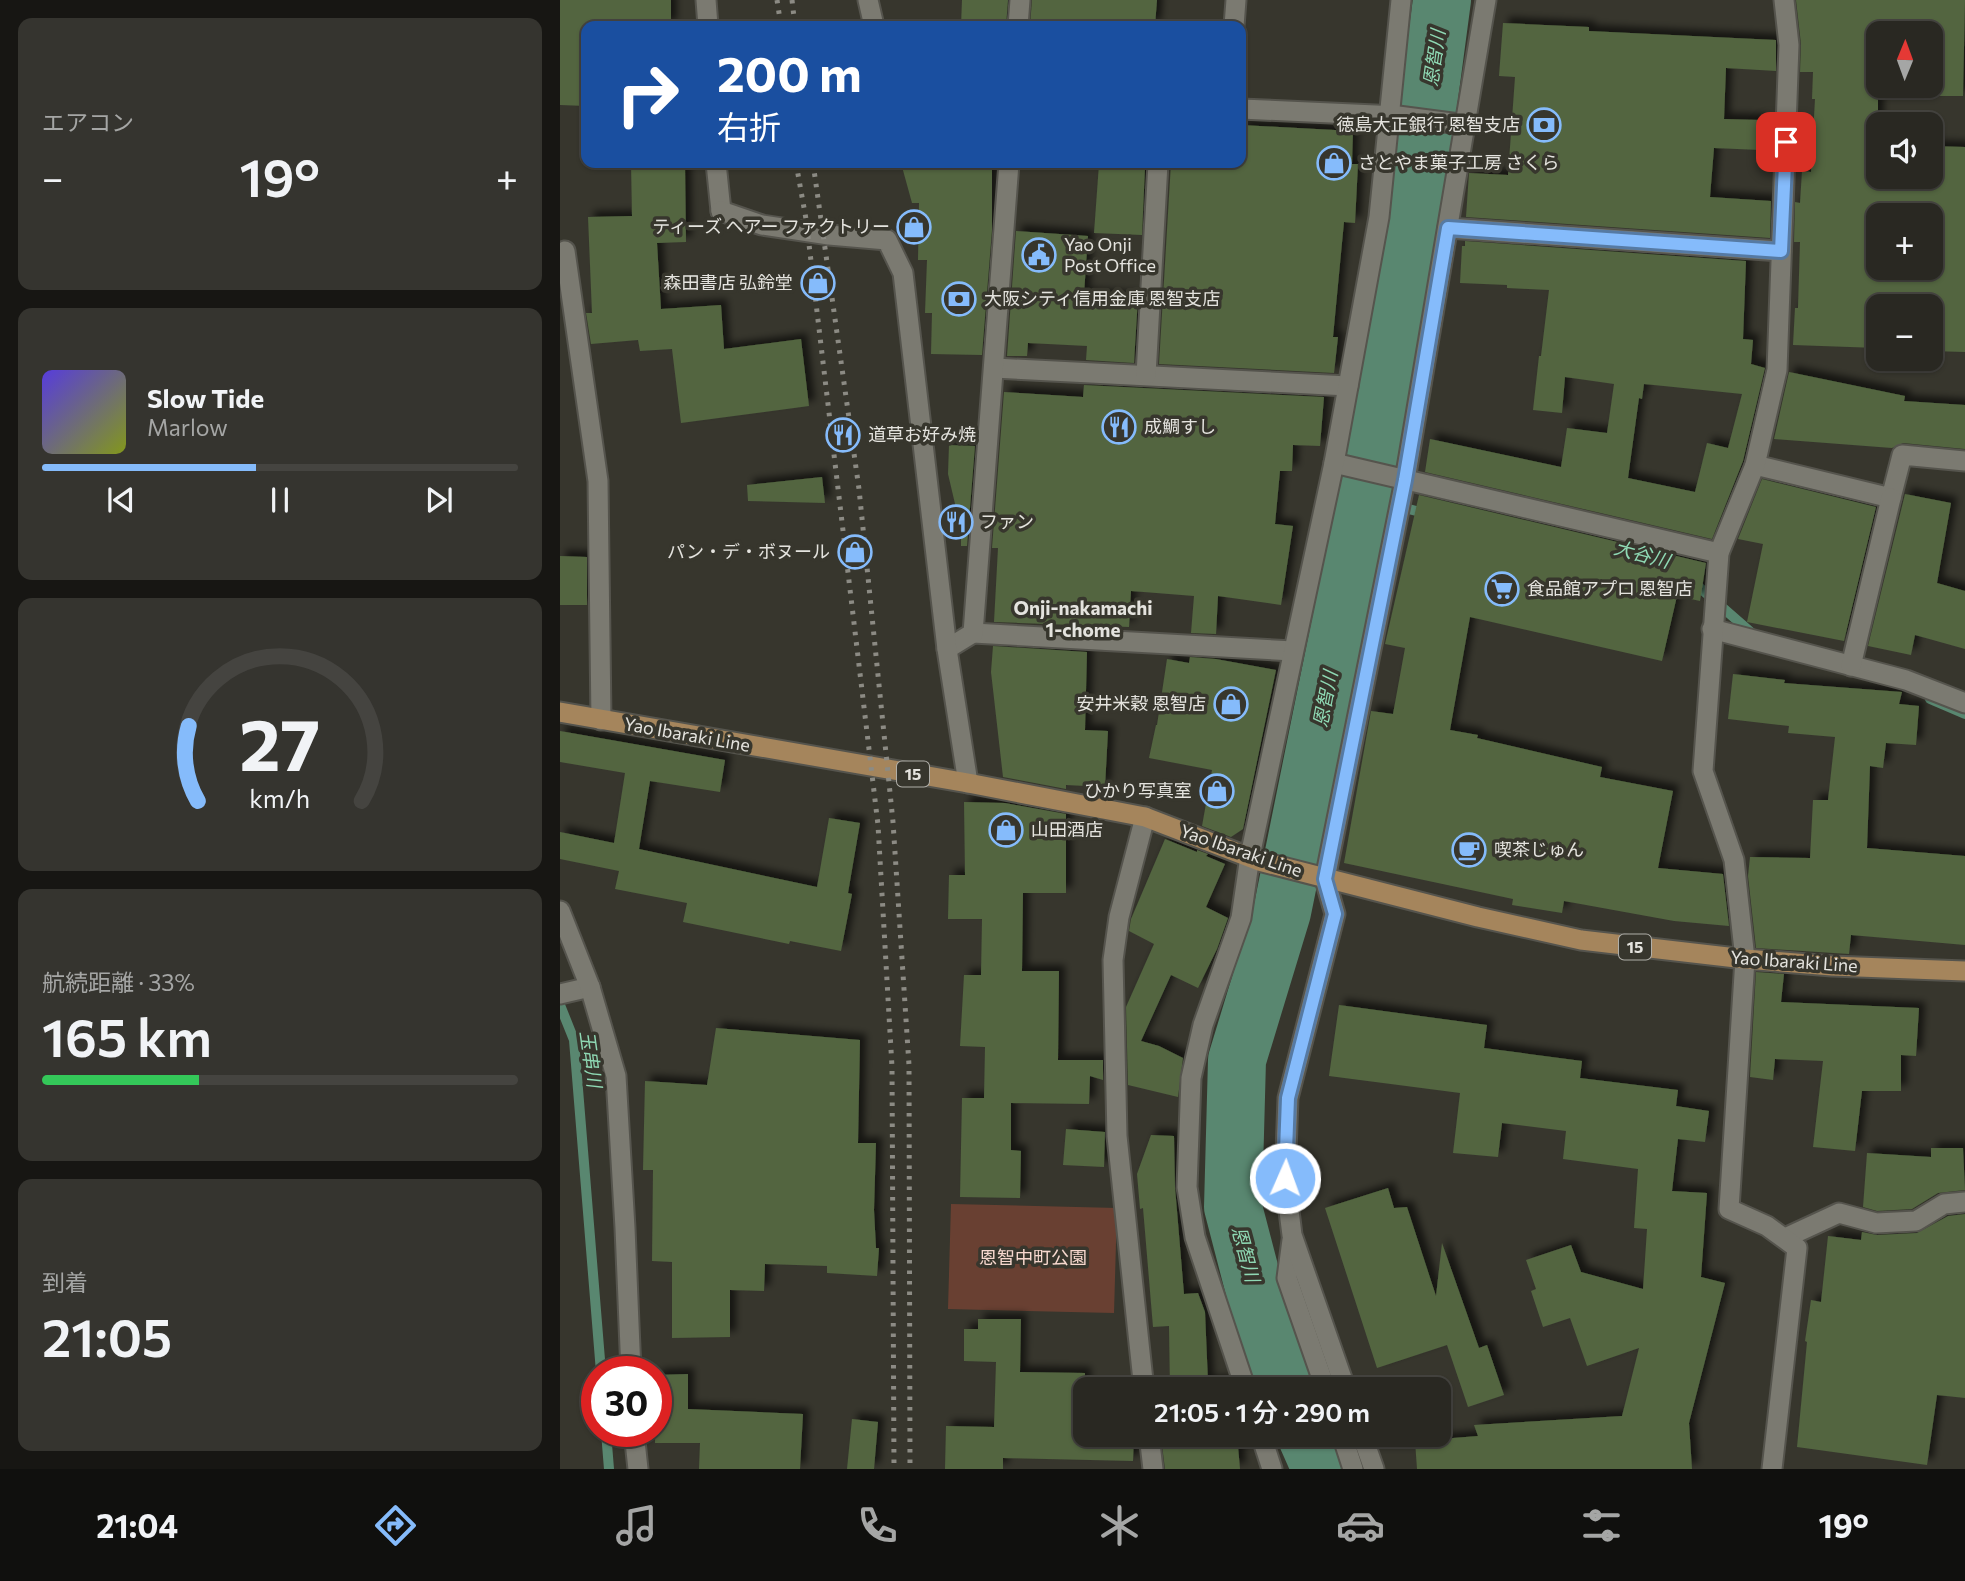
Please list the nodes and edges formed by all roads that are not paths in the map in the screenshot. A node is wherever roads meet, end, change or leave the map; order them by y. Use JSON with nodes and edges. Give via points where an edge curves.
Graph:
{"nodes":[{"id":1,"x":706,"y":0,"type":"edge"},
{"id":2,"x":868,"y":0,"type":"edge"},
{"id":3,"x":1020,"y":0,"type":"edge"},
{"id":4,"x":1236,"y":0,"type":"edge"},
{"id":5,"x":1401,"y":0,"type":"edge"},
{"id":6,"x":1486,"y":0,"type":"edge"},
{"id":7,"x":1784,"y":0,"type":"edge"},
{"id":8,"x":708,"y":21,"type":"edge"},
{"id":9,"x":873,"y":21,"type":"edge"},
{"id":10,"x":1018,"y":21,"type":"edge"},
{"id":11,"x":1234,"y":21,"type":"edge"},
{"id":12,"x":1246,"y":109,"type":"edge"},
{"id":13,"x":1394,"y":116,"type":"junction"},
{"id":14,"x":1467,"y":125,"type":"junction"},
{"id":15,"x":717,"y":168,"type":"edge"},
{"id":16,"x":1009,"y":168,"type":"edge"},
{"id":17,"x":1158,"y":168,"type":"edge"},
{"id":18,"x":1448,"y":228,"type":"junction"},
{"id":19,"x":565,"y":251,"type":"dead end"},
{"id":20,"x":1781,"y":251,"type":"junction"},
{"id":21,"x":994,"y":368,"type":"junction"},
{"id":22,"x":1146,"y":375,"type":"junction"},
{"id":23,"x":1348,"y":386,"type":"junction"},
{"id":24,"x":1965,"y":461,"type":"edge"},
{"id":25,"x":1337,"y":463,"type":"junction"},
{"id":26,"x":1755,"y":465,"type":"junction"},
{"id":27,"x":1405,"y":480,"type":"junction"},
{"id":28,"x":1891,"y":498,"type":"junction"},
{"id":29,"x":1719,"y":552,"type":"junction"},
{"id":30,"x":1712,"y":629,"type":"junction"},
{"id":31,"x":973,"y":633,"type":"junction"},
{"id":32,"x":947,"y":649,"type":"junction"},
{"id":33,"x":1293,"y":651,"type":"junction"},
{"id":34,"x":1851,"y":666,"type":"junction"},
{"id":35,"x":1965,"y":703,"type":"edge"},
{"id":36,"x":560,"y":712,"type":"edge"},
{"id":37,"x":601,"y":720,"type":"junction"},
{"id":38,"x":968,"y":783,"type":"junction"},
{"id":39,"x":1145,"y":817,"type":"junction"},
{"id":40,"x":1254,"y":858,"type":"junction"},
{"id":41,"x":1319,"y":877,"type":"junction"},
{"id":42,"x":560,"y":911,"type":"edge"},
{"id":43,"x":1745,"y":959,"type":"junction"},
{"id":44,"x":1965,"y":971,"type":"edge"},
{"id":45,"x":590,"y":987,"type":"junction"},
{"id":46,"x":560,"y":994,"type":"edge"},
{"id":47,"x":1965,"y":1202,"type":"edge"},
{"id":48,"x":1292,"y":1235,"type":"junction"},
{"id":49,"x":1785,"y":1238,"type":"junction"},
{"id":50,"x":630,"y":1356,"type":"edge"},
{"id":51,"x":1143,"y":1377,"type":"edge"},
{"id":52,"x":1242,"y":1377,"type":"edge"},
{"id":53,"x":1321,"y":1377,"type":"edge"},
{"id":54,"x":1341,"y":1377,"type":"edge"},
{"id":55,"x":636,"y":1447,"type":"edge"},
{"id":56,"x":1150,"y":1447,"type":"edge"},
{"id":57,"x":1265,"y":1447,"type":"edge"},
{"id":58,"x":1346,"y":1447,"type":"edge"},
{"id":59,"x":1366,"y":1447,"type":"edge"},
{"id":60,"x":638,"y":1469,"type":"edge"},
{"id":61,"x":1153,"y":1469,"type":"edge"},
{"id":62,"x":1272,"y":1469,"type":"edge"},
{"id":63,"x":1353,"y":1469,"type":"edge"},
{"id":64,"x":1374,"y":1469,"type":"edge"},
{"id":65,"x":1772,"y":1469,"type":"edge"}],
"edges":[{"from":1,"to":8,"type":"street"},
{"from":2,"to":9,"type":"street"},
{"from":3,"to":10,"type":"street"},
{"from":4,"to":11,"type":"street"},
{"from":5,"to":13,"type":"street"},
{"from":6,"to":14,"type":"street"},
{"from":7,"to":20,"type":"street","via":[[1789,45]]},
{"from":12,"to":13,"type":"street"},
{"from":13,"to":14,"type":"street"},
{"from":13,"to":23,"type":"street"},
{"from":14,"to":18,"type":"street"},
{"from":15,"to":32,"type":"street","via":[[721,211],[762,225],[887,240],[903,273]]},
{"from":16,"to":21,"type":"street"},
{"from":17,"to":22,"type":"street"},
{"from":18,"to":20,"type":"street"},
{"from":18,"to":27,"type":"street"},
{"from":19,"to":37,"type":"street","via":[[598,481]]},
{"from":20,"to":26,"type":"street","via":[[1777,370]]},
{"from":21,"to":22,"type":"street"},
{"from":21,"to":31,"type":"street"},
{"from":22,"to":23,"type":"street"},
{"from":23,"to":25,"type":"street"},
{"from":24,"to":28,"type":"street","via":[[1902,454]]},
{"from":25,"to":27,"type":"street"},
{"from":25,"to":33,"type":"street"},
{"from":26,"to":28,"type":"street"},
{"from":26,"to":29,"type":"street"},
{"from":27,"to":29,"type":"street"},
{"from":27,"to":41,"type":"street"},
{"from":28,"to":34,"type":"street"},
{"from":29,"to":30,"type":"street"},
{"from":30,"to":34,"type":"street"},
{"from":30,"to":43,"type":"street","via":[[1703,771],[1734,860]]},
{"from":31,"to":32,"type":"street"},
{"from":31,"to":33,"type":"street"},
{"from":32,"to":38,"type":"street"},
{"from":33,"to":40,"type":"street"},
{"from":34,"to":35,"type":"street","via":[[1906,680]]},
{"from":36,"to":37,"type":"main road","name":"Yao Ibaraki Line","number":"15"},
{"from":37,"to":38,"type":"main road","name":"Yao Ibaraki Line","number":"15"},
{"from":38,"to":39,"type":"main road","name":"Yao Ibaraki Line","number":"15"},
{"from":39,"to":40,"type":"main road","name":"Yao Ibaraki Line","number":"15"},
{"from":39,"to":51,"type":"street","via":[[1119,917],[1113,960],[1117,1136]]},
{"from":40,"to":41,"type":"main road","name":"Yao Ibaraki Line","number":"15"},
{"from":40,"to":52,"type":"street","via":[[1241,918],[1203,1025],[1191,1078],[1187,1187],[1195,1237]]},
{"from":41,"to":43,"type":"main road","name":"Yao Ibaraki Line","number":"15","via":[[1581,940]]},
{"from":41,"to":48,"type":"street","via":[[1335,914],[1288,1098],[1285,1178]]},
{"from":42,"to":45,"type":"street"},
{"from":43,"to":44,"type":"main road","name":"Yao Ibaraki Line","number":"15"},
{"from":43,"to":49,"type":"street","via":[[1729,1209]]},
{"from":45,"to":46,"type":"street"},
{"from":45,"to":50,"type":"street","via":[[616,1076]]},
{"from":47,"to":49,"type":"street","via":[[1944,1204],[1916,1221],[1876,1223],[1839,1213]]},
{"from":48,"to":53,"type":"street","via":[[1287,1278]]},
{"from":48,"to":54,"type":"street"},
{"from":49,"to":65,"type":"street","via":[[1797,1248]]},
{"from":55,"to":60,"type":"street"},
{"from":56,"to":61,"type":"street"},
{"from":57,"to":62,"type":"street"},
{"from":58,"to":63,"type":"street"},
{"from":59,"to":64,"type":"street"}]}
